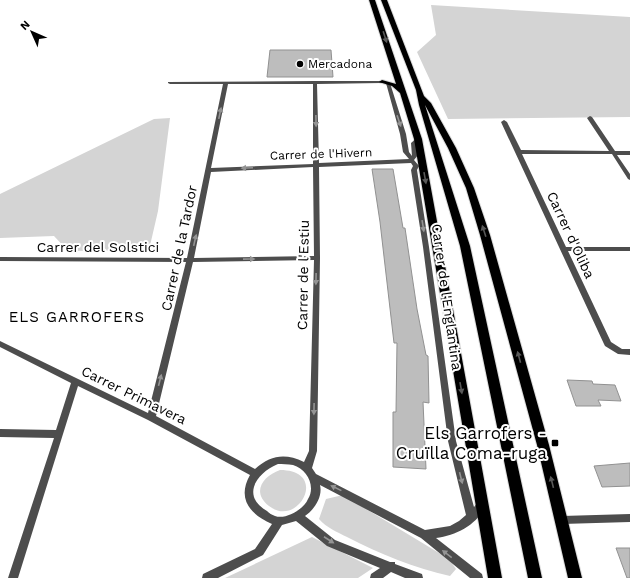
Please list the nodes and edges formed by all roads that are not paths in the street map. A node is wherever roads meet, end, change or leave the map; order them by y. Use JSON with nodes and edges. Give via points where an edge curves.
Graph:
{"nodes":[{"id":1,"x":372,"y":0,"type":"edge"},
{"id":2,"x":384,"y":0,"type":"edge"},
{"id":3,"x":397,"y":74,"type":"junction"},
{"id":4,"x":315,"y":82,"type":"junction"},
{"id":5,"x":170,"y":83,"type":"dead end"},
{"id":6,"x":226,"y":83,"type":"junction"},
{"id":7,"x":385,"y":83,"type":"junction"},
{"id":8,"x":404,"y":96,"type":"junction"},
{"id":9,"x":421,"y":97,"type":"junction"},
{"id":10,"x":590,"y":118,"type":"dead end"},
{"id":11,"x":504,"y":122,"type":"dead end"},
{"id":12,"x":418,"y":139,"type":"junction"},
{"id":13,"x":519,"y":152,"type":"junction"},
{"id":14,"x":613,"y":153,"type":"junction"},
{"id":15,"x":630,"y":153,"type":"edge"},
{"id":16,"x":412,"y":161,"type":"junction"},
{"id":17,"x":316,"y":165,"type":"junction"},
{"id":18,"x":208,"y":170,"type":"junction"},
{"id":19,"x":630,"y":178,"type":"edge"},
{"id":20,"x":564,"y":249,"type":"junction"},
{"id":21,"x":630,"y":249,"type":"edge"},
{"id":22,"x":317,"y":258,"type":"junction"},
{"id":23,"x":0,"y":259,"type":"edge"},
{"id":24,"x":190,"y":260,"type":"junction"},
{"id":25,"x":0,"y":344,"type":"edge"},
{"id":26,"x":630,"y":352,"type":"edge"},
{"id":27,"x":76,"y":382,"type":"junction"},
{"id":28,"x":150,"y":418,"type":"junction"},
{"id":29,"x":0,"y":433,"type":"edge"},
{"id":30,"x":59,"y":434,"type":"junction"},
{"id":31,"x":307,"y":468,"type":"junction"},
{"id":32,"x":255,"y":473,"type":"junction"},
{"id":33,"x":314,"y":477,"type":"junction"},
{"id":34,"x":481,"y":505,"type":"junction"},
{"id":35,"x":298,"y":517,"type":"junction"},
{"id":36,"x":472,"y":518,"type":"junction"},
{"id":37,"x":630,"y":518,"type":"edge"},
{"id":38,"x":562,"y":520,"type":"junction"},
{"id":39,"x":279,"y":521,"type":"junction"},
{"id":40,"x":424,"y":535,"type":"junction"},
{"id":41,"x":391,"y":566,"type":"junction"},
{"id":42,"x":13,"y":578,"type":"edge"},
{"id":43,"x":208,"y":578,"type":"edge"},
{"id":44,"x":375,"y":578,"type":"edge"},
{"id":45,"x":418,"y":578,"type":"edge"},
{"id":46,"x":478,"y":578,"type":"edge"},
{"id":47,"x":495,"y":578,"type":"edge"},
{"id":48,"x":535,"y":578,"type":"edge"},
{"id":49,"x":575,"y":578,"type":"edge"}],
"edges":[{"from":1,"to":3,"type":"main road","one_way":true},
{"from":2,"to":9,"type":"main road"},
{"from":3,"to":7,"type":"main road"},
{"from":3,"to":8,"type":"main road"},
{"from":4,"to":6,"type":"street"},
{"from":4,"to":7,"type":"street"},
{"from":4,"to":17,"type":"street","name":"Carrer de l'Estiu","one_way":true},
{"from":5,"to":6,"type":"street"},
{"from":18,"to":6,"type":"street","name":"Carrer de la Tardor","one_way":true},
{"from":7,"to":8,"type":"main road","via":[[394,85]]},
{"from":7,"to":16,"type":"street","name":"Carrer de l'Englantina","one_way":true,"via":[[403,134],[406,152]]},
{"from":8,"to":12,"type":"main road"},
{"from":38,"to":9,"type":"main road","one_way":true,"via":[[470,188],[428,103]]},
{"from":9,"to":48,"type":"main road","via":[[465,246]]},
{"from":10,"to":14,"type":"street"},
{"from":11,"to":13,"type":"street","name":"Carrer d'Oliba"},
{"from":12,"to":16,"type":"street","via":[[414,143],[415,155]]},
{"from":12,"to":34,"type":"main road","one_way":true},
{"from":13,"to":14,"type":"street"},
{"from":13,"to":20,"type":"street","name":"Carrer d'Oliba"},
{"from":14,"to":15,"type":"street"},
{"from":14,"to":19,"type":"street"},
{"from":16,"to":17,"type":"street","name":"Carrer de l'Hivern"},
{"from":16,"to":36,"type":"street","name":"Carrer de l'Englantina","one_way":true,"via":[[416,166],[414,170],[452,441]]},
{"from":17,"to":18,"type":"street","name":"Carrer de l'Hivern","one_way":true},
{"from":17,"to":22,"type":"street","name":"Carrer de l'Estiu"},
{"from":24,"to":18,"type":"street","name":"Carrer de la Tardor","one_way":true},
{"from":20,"to":21,"type":"street"},
{"from":20,"to":26,"type":"street","name":"Carrer d'Oliba","via":[[608,344],[621,352]]},
{"from":24,"to":22,"type":"street","name":"Carrer del Solstici","one_way":true},
{"from":22,"to":31,"type":"street","name":"Carrer de l'Estiu","one_way":true,"via":[[313,451]]},
{"from":23,"to":24,"type":"street","name":"Carrer del Solstici"},
{"from":28,"to":24,"type":"street","name":"Carrer de la Tardor","one_way":true},
{"from":25,"to":27,"type":"street","name":"Carrer Primavera"},
{"from":27,"to":28,"type":"street","name":"Carrer Primavera"},
{"from":27,"to":30,"type":"street"},
{"from":28,"to":32,"type":"street","name":"Carrer Primavera"},
{"from":29,"to":30,"type":"street"},
{"from":30,"to":42,"type":"street"},
{"from":31,"to":32,"type":"street","via":[[295,461],[277,460]]},
{"from":31,"to":33,"type":"street"},
{"from":32,"to":39,"type":"street","via":[[249,485],[253,506],[260,514]]},
{"from":33,"to":35,"type":"street","via":[[317,488],[314,500]]},
{"from":40,"to":33,"type":"street","one_way":true},
{"from":34,"to":36,"type":"street"},
{"from":34,"to":47,"type":"main road"},
{"from":35,"to":39,"type":"street"},
{"from":35,"to":41,"type":"street","one_way":true,"via":[[331,542]]},
{"from":36,"to":40,"type":"street","via":[[447,533]]},
{"from":37,"to":38,"type":"street"},
{"from":38,"to":49,"type":"main road"},
{"from":39,"to":43,"type":"street","via":[[259,552]]},
{"from":46,"to":40,"type":"street","one_way":true},
{"from":41,"to":44,"type":"street"},
{"from":41,"to":45,"type":"street"}]}
